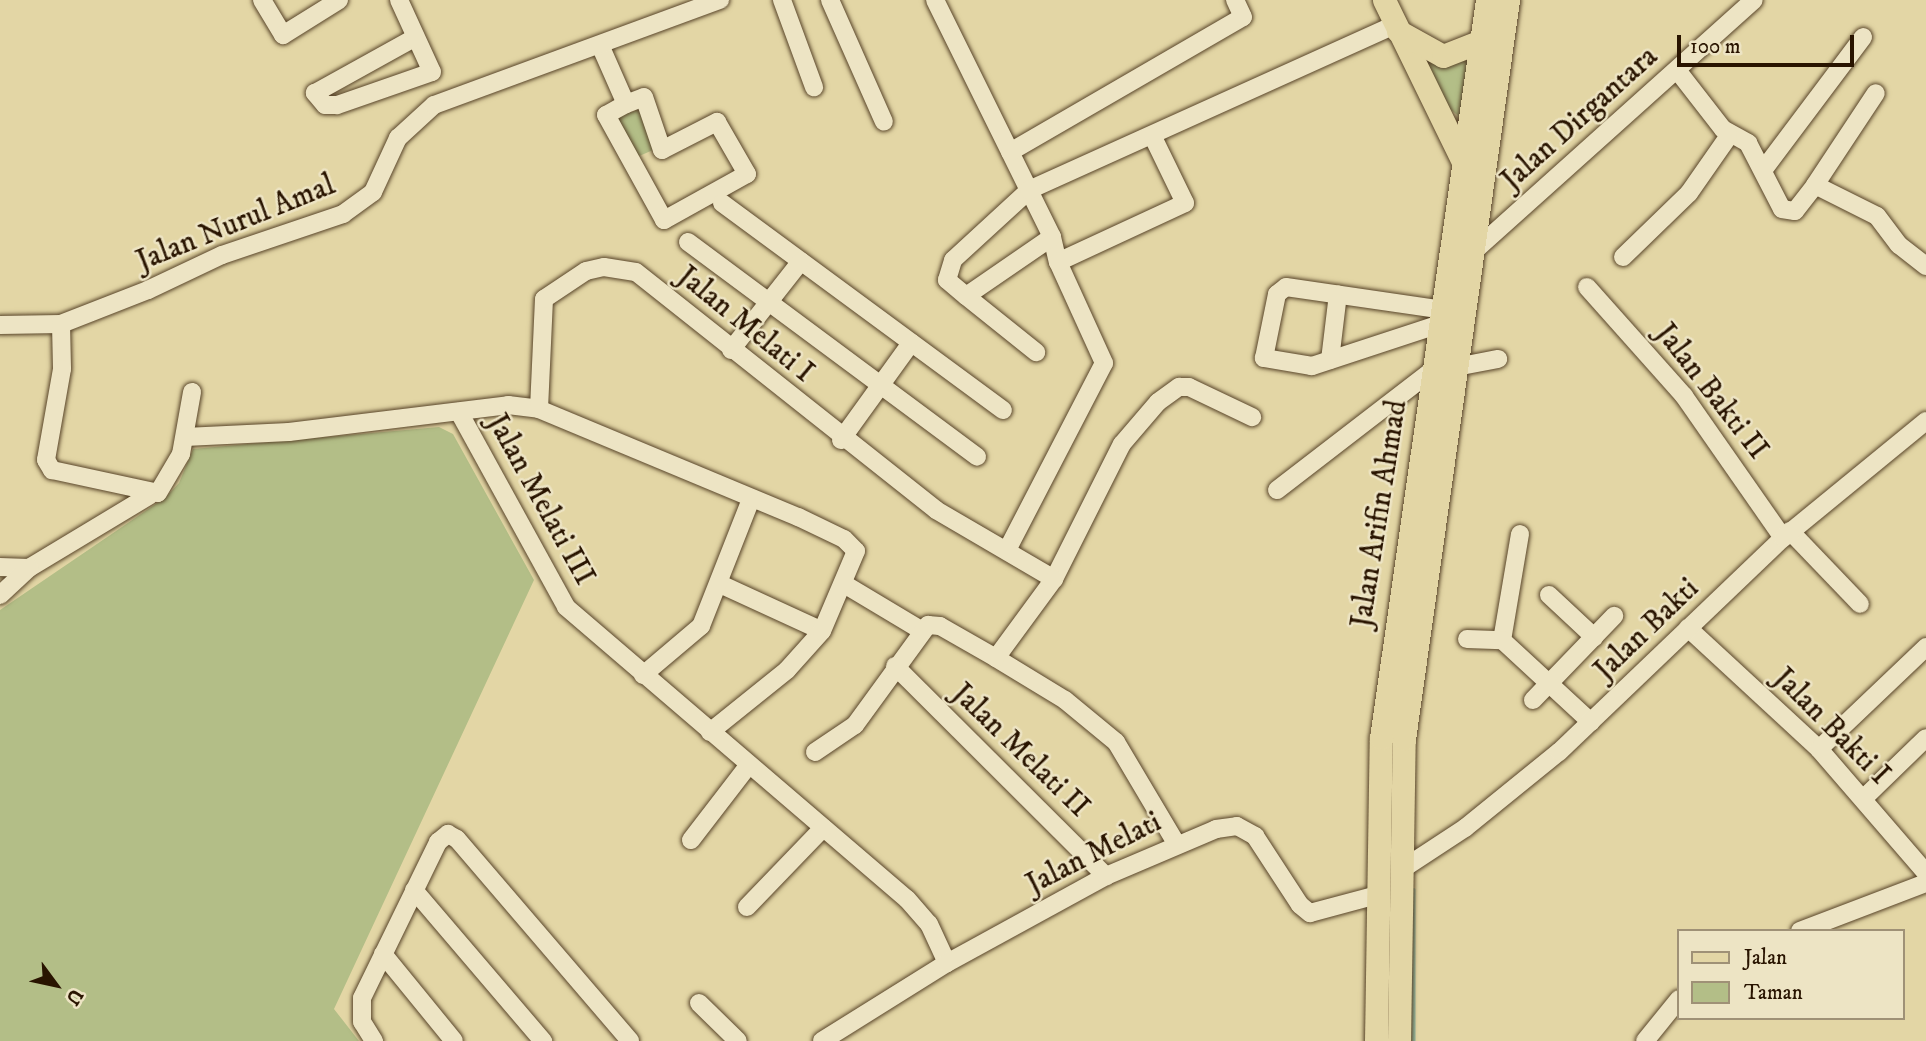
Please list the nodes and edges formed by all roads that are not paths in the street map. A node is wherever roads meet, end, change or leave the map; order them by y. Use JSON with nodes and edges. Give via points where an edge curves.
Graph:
{"nodes":[{"id":1,"x":339,"y":0,"type":"edge"},
{"id":2,"x":399,"y":0,"type":"edge"},
{"id":3,"x":720,"y":0,"type":"edge"},
{"id":4,"x":782,"y":0,"type":"edge"},
{"id":5,"x":830,"y":0,"type":"edge"},
{"id":6,"x":935,"y":0,"type":"edge"},
{"id":7,"x":1235,"y":0,"type":"edge"},
{"id":8,"x":1384,"y":0,"type":"edge"},
{"id":9,"x":1487,"y":0,"type":"edge"},
{"id":10,"x":1508,"y":0,"type":"edge"},
{"id":11,"x":1754,"y":0,"type":"edge"},
{"id":12,"x":254,"y":2,"type":"edge"},
{"id":13,"x":1396,"y":28,"type":"junction"},
{"id":14,"x":416,"y":37,"type":"junction"},
{"id":15,"x":1863,"y":37,"type":"dead end"},
{"id":16,"x":1481,"y":41,"type":"junction"},
{"id":17,"x":600,"y":45,"type":"junction"},
{"id":18,"x":1677,"y":70,"type":"junction"},
{"id":19,"x":814,"y":87,"type":"dead end"},
{"id":20,"x":1877,"y":93,"type":"dead end"},
{"id":21,"x":626,"y":104,"type":"junction"},
{"id":22,"x":884,"y":122,"type":"dead end"},
{"id":23,"x":1727,"y":132,"type":"junction"},
{"id":24,"x":1153,"y":137,"type":"junction"},
{"id":25,"x":662,"y":149,"type":"junction"},
{"id":26,"x":1010,"y":152,"type":"junction"},
{"id":27,"x":1464,"y":164,"type":"junction"},
{"id":28,"x":633,"y":165,"type":"junction"},
{"id":29,"x":1764,"y":169,"type":"junction"},
{"id":30,"x":1815,"y":185,"type":"junction"},
{"id":31,"x":1029,"y":190,"type":"junction"},
{"id":32,"x":722,"y":203,"type":"dead end"},
{"id":33,"x":1052,"y":237,"type":"junction"},
{"id":34,"x":688,"y":242,"type":"dead end"},
{"id":35,"x":1473,"y":252,"type":"junction"},
{"id":36,"x":1623,"y":257,"type":"dead end"},
{"id":37,"x":801,"y":261,"type":"junction"},
{"id":38,"x":1058,"y":262,"type":"junction"},
{"id":39,"x":1926,"y":266,"type":"edge"},
{"id":40,"x":1587,"y":287,"type":"dead end"},
{"id":41,"x":1338,"y":294,"type":"junction"},
{"id":42,"x":966,"y":296,"type":"junction"},
{"id":43,"x":769,"y":305,"type":"junction"},
{"id":44,"x":1441,"y":317,"type":"junction"},
{"id":45,"x":61,"y":324,"type":"junction"},
{"id":46,"x":0,"y":325,"type":"edge"},
{"id":47,"x":911,"y":342,"type":"junction"},
{"id":48,"x":731,"y":350,"type":"junction"},
{"id":49,"x":1036,"y":352,"type":"dead end"},
{"id":50,"x":1497,"y":359,"type":"dead end"},
{"id":51,"x":1330,"y":360,"type":"junction"},
{"id":52,"x":1445,"y":368,"type":"junction"},
{"id":53,"x":881,"y":386,"type":"junction"},
{"id":54,"x":192,"y":392,"type":"dead end"},
{"id":55,"x":539,"y":409,"type":"junction"},
{"id":56,"x":1003,"y":410,"type":"dead end"},
{"id":57,"x":458,"y":412,"type":"junction"},
{"id":58,"x":1252,"y":417,"type":"dead end"},
{"id":59,"x":1926,"y":421,"type":"edge"},
{"id":60,"x":185,"y":437,"type":"junction"},
{"id":61,"x":841,"y":440,"type":"junction"},
{"id":62,"x":977,"y":457,"type":"dead end"},
{"id":63,"x":1277,"y":491,"type":"dead end"},
{"id":64,"x":150,"y":495,"type":"junction"},
{"id":65,"x":751,"y":499,"type":"junction"},
{"id":66,"x":1424,"y":501,"type":"junction"},
{"id":67,"x":1520,"y":534,"type":"dead end"},
{"id":68,"x":1787,"y":535,"type":"junction"},
{"id":69,"x":1007,"y":550,"type":"junction"},
{"id":70,"x":0,"y":567,"type":"edge"},
{"id":71,"x":29,"y":568,"type":"junction"},
{"id":72,"x":1054,"y":579,"type":"junction"},
{"id":73,"x":720,"y":584,"type":"junction"},
{"id":74,"x":844,"y":584,"type":"junction"},
{"id":75,"x":0,"y":595,"type":"edge"},
{"id":76,"x":1549,"y":595,"type":"dead end"},
{"id":77,"x":1860,"y":604,"type":"dead end"},
{"id":78,"x":1614,"y":616,"type":"dead end"},
{"id":79,"x":1688,"y":628,"type":"junction"},
{"id":80,"x":921,"y":630,"type":"junction"},
{"id":81,"x":822,"y":631,"type":"junction"},
{"id":82,"x":1594,"y":637,"type":"junction"},
{"id":83,"x":1467,"y":639,"type":"dead end"},
{"id":84,"x":1502,"y":640,"type":"junction"},
{"id":85,"x":1926,"y":647,"type":"edge"},
{"id":86,"x":996,"y":658,"type":"junction"},
{"id":87,"x":895,"y":666,"type":"junction"},
{"id":88,"x":643,"y":675,"type":"junction"},
{"id":89,"x":1550,"y":682,"type":"junction"},
{"id":90,"x":1533,"y":700,"type":"dead end"},
{"id":91,"x":1591,"y":722,"type":"junction"},
{"id":92,"x":710,"y":732,"type":"junction"},
{"id":93,"x":1926,"y":738,"type":"edge"},
{"id":94,"x":1819,"y":749,"type":"junction"},
{"id":95,"x":815,"y":752,"type":"dead end"},
{"id":96,"x":748,"y":766,"type":"junction"},
{"id":97,"x":1864,"y":798,"type":"junction"},
{"id":98,"x":823,"y":828,"type":"junction"},
{"id":99,"x":691,"y":840,"type":"dead end"},
{"id":100,"x":1177,"y":843,"type":"junction"},
{"id":101,"x":1401,"y":870,"type":"junction"},
{"id":102,"x":1926,"y":873,"type":"edge"},
{"id":103,"x":1106,"y":876,"type":"junction"},
{"id":104,"x":1926,"y":883,"type":"edge"},
{"id":105,"x":414,"y":890,"type":"junction"},
{"id":106,"x":1377,"y":895,"type":"junction"},
{"id":107,"x":747,"y":907,"type":"dead end"},
{"id":108,"x":1805,"y":929,"type":"edge"},
{"id":109,"x":383,"y":954,"type":"junction"},
{"id":110,"x":947,"y":962,"type":"junction"},
{"id":111,"x":1678,"y":1000,"type":"edge"},
{"id":112,"x":699,"y":1003,"type":"dead end"},
{"id":113,"x":622,"y":1038,"type":"edge"},
{"id":114,"x":374,"y":1041,"type":"edge"},
{"id":115,"x":454,"y":1041,"type":"edge"},
{"id":116,"x":543,"y":1041,"type":"edge"},
{"id":117,"x":738,"y":1041,"type":"edge"},
{"id":118,"x":822,"y":1041,"type":"edge"},
{"id":119,"x":1376,"y":1041,"type":"edge"},
{"id":120,"x":1399,"y":1041,"type":"edge"},
{"id":121,"x":1645,"y":1041,"type":"edge"}],
"edges":[{"from":1,"to":12,"type":"street","via":[[283,35]]},
{"from":2,"to":14,"type":"street"},
{"from":3,"to":17,"type":"street","name":"Jalan Nurul Amal"},
{"from":4,"to":19,"type":"street"},
{"from":5,"to":22,"type":"street"},
{"from":6,"to":26,"type":"street"},
{"from":7,"to":26,"type":"street","via":[[1243,17]]},
{"from":8,"to":13,"type":"main road"},
{"from":9,"to":16,"type":"main road","name":"Jalan Arifin Ahmad"},
{"from":10,"to":35,"type":"main road","name":"Jalan Arifin Ahmad"},
{"from":11,"to":18,"type":"street","name":"Jalan Dirgantara"},
{"from":13,"to":16,"type":"main road","via":[[1443,56]]},
{"from":13,"to":24,"type":"street"},
{"from":13,"to":27,"type":"main road"},
{"from":14,"to":14,"type":"street","via":[[432,72],[337,106],[325,105],[315,93]]},
{"from":15,"to":29,"type":"street"},
{"from":16,"to":27,"type":"main road","name":"Jalan Arifin Ahmad"},
{"from":17,"to":21,"type":"street"},
{"from":17,"to":45,"type":"street","name":"Jalan Nurul Amal","via":[[434,105],[402,132],[373,192],[343,214],[222,254],[148,290]]},
{"from":18,"to":23,"type":"street"},
{"from":18,"to":35,"type":"street","name":"Jalan Dirgantara"},
{"from":20,"to":30,"type":"street"},
{"from":21,"to":25,"type":"street","via":[[644,97]]},
{"from":21,"to":28,"type":"street","via":[[606,115]]},
{"from":23,"to":29,"type":"street","via":[[1748,143]]},
{"from":23,"to":36,"type":"street","via":[[1689,193]]},
{"from":24,"to":31,"type":"street"},
{"from":24,"to":38,"type":"street","via":[[1185,203]]},
{"from":25,"to":28,"type":"street"},
{"from":25,"to":28,"type":"street","via":[[717,122],[747,174],[664,220]]},
{"from":26,"to":31,"type":"street"},
{"from":27,"to":44,"type":"main road","name":"Jalan Arifin Ahmad"},
{"from":29,"to":30,"type":"street","via":[[1775,197],[1787,212],[1797,208]]},
{"from":30,"to":39,"type":"street","via":[[1877,216],[1899,246]]},
{"from":31,"to":33,"type":"street"},
{"from":31,"to":42,"type":"street","via":[[949,266],[948,282]]},
{"from":32,"to":37,"type":"street"},
{"from":33,"to":38,"type":"street"},
{"from":33,"to":42,"type":"street"},
{"from":34,"to":43,"type":"street"},
{"from":35,"to":52,"type":"main road","name":"Jalan Arifin Ahmad"},
{"from":37,"to":43,"type":"street"},
{"from":37,"to":47,"type":"street"},
{"from":38,"to":69,"type":"street","via":[[1104,363]]},
{"from":40,"to":68,"type":"street","name":"Jalan Bakti II","via":[[1684,396]]},
{"from":41,"to":44,"type":"street"},
{"from":41,"to":51,"type":"street"},
{"from":41,"to":51,"type":"street","via":[[1286,287],[1277,294],[1264,358],[1312,366]]},
{"from":42,"to":49,"type":"street"},
{"from":43,"to":48,"type":"street"},
{"from":43,"to":53,"type":"street"},
{"from":44,"to":51,"type":"street"},
{"from":44,"to":52,"type":"main road","name":"Jalan Arifin Ahmad"},
{"from":45,"to":46,"type":"street","name":"Jalan Nurul Amal"},
{"from":45,"to":64,"type":"street","via":[[62,369],[47,465],[61,473]]},
{"from":47,"to":53,"type":"street"},
{"from":47,"to":56,"type":"street"},
{"from":48,"to":55,"type":"street","name":"Jalan Melati I","via":[[636,272],[604,267],[586,271],[544,299]]},
{"from":48,"to":61,"type":"street","name":"Jalan Melati I"},
{"from":50,"to":52,"type":"street"},
{"from":52,"to":63,"type":"street"},
{"from":52,"to":66,"type":"main road","name":"Jalan Arifin Ahmad"},
{"from":53,"to":61,"type":"street"},
{"from":53,"to":62,"type":"street"},
{"from":54,"to":60,"type":"street"},
{"from":55,"to":57,"type":"street","via":[[508,405]]},
{"from":55,"to":65,"type":"street"},
{"from":57,"to":60,"type":"street","name":"Jalan Melati III","via":[[289,432]]},
{"from":57,"to":88,"type":"street","name":"Jalan Melati III","via":[[528,533],[554,590],[566,607]]},
{"from":58,"to":72,"type":"street","via":[[1189,387],[1179,387],[1157,402],[1122,444]]},
{"from":59,"to":68,"type":"street","name":"Jalan Bakti"},
{"from":60,"to":64,"type":"street","via":[[169,481]]},
{"from":61,"to":69,"type":"street","name":"Jalan Melati I","via":[[936,510]]},
{"from":64,"to":71,"type":"street"},
{"from":65,"to":73,"type":"street"},
{"from":65,"to":74,"type":"street","via":[[852,545],[856,555]]},
{"from":66,"to":101,"type":"main road","name":"Jalan Arifin Ahmad","via":[[1404,739]]},
{"from":66,"to":106,"type":"main road","name":"Jalan Arifin Ahmad","via":[[1381,738]]},
{"from":67,"to":84,"type":"street"},
{"from":68,"to":77,"type":"street","name":"Jalan Bakti II"},
{"from":68,"to":79,"type":"street","name":"Jalan Bakti"},
{"from":69,"to":72,"type":"street","name":"Jalan Melati I"},
{"from":70,"to":71,"type":"street"},
{"from":71,"to":75,"type":"street"},
{"from":72,"to":86,"type":"street"},
{"from":73,"to":81,"type":"street"},
{"from":73,"to":88,"type":"street","via":[[695,634]]},
{"from":74,"to":80,"type":"street"},
{"from":74,"to":81,"type":"street"},
{"from":76,"to":82,"type":"street"},
{"from":78,"to":82,"type":"street"},
{"from":79,"to":91,"type":"street","name":"Jalan Bakti"},
{"from":79,"to":94,"type":"street","name":"Jalan Bakti I"},
{"from":80,"to":86,"type":"street","via":[[936,624]]},
{"from":80,"to":87,"type":"street"},
{"from":81,"to":92,"type":"street","via":[[787,670]]},
{"from":82,"to":89,"type":"street"},
{"from":83,"to":84,"type":"street"},
{"from":84,"to":89,"type":"street"},
{"from":85,"to":94,"type":"street"},
{"from":86,"to":100,"type":"street","via":[[1065,700],[1116,742]]},
{"from":87,"to":95,"type":"street","via":[[855,725]]},
{"from":87,"to":103,"type":"street","name":"Jalan Melati II"},
{"from":88,"to":92,"type":"street","name":"Jalan Melati III"},
{"from":89,"to":90,"type":"street"},
{"from":89,"to":91,"type":"street"},
{"from":91,"to":101,"type":"street","name":"Jalan Bakti","via":[[1465,828]]},
{"from":92,"to":96,"type":"street","name":"Jalan Melati III"},
{"from":93,"to":97,"type":"street"},
{"from":94,"to":97,"type":"street","name":"Jalan Bakti I"},
{"from":96,"to":98,"type":"street","name":"Jalan Melati III"},
{"from":96,"to":99,"type":"street"},
{"from":97,"to":102,"type":"street","name":"Jalan Bakti I"},
{"from":98,"to":107,"type":"street"},
{"from":98,"to":110,"type":"street","name":"Jalan Melati III","via":[[922,914]]},
{"from":100,"to":103,"type":"street","name":"Jalan Melati"},
{"from":100,"to":106,"type":"street","name":"Jalan Melati","via":[[1230,826],[1249,831],[1310,913]]},
{"from":101,"to":120,"type":"main road","name":"Jalan Arifin Ahmad"},
{"from":103,"to":110,"type":"street","name":"Jalan Melati"},
{"from":104,"to":108,"type":"street"},
{"from":105,"to":109,"type":"street"},
{"from":105,"to":113,"type":"street","via":[[441,837],[448,834],[457,839]]},
{"from":105,"to":116,"type":"street"},
{"from":106,"to":119,"type":"main road","name":"Jalan Arifin Ahmad"},
{"from":109,"to":114,"type":"street","via":[[360,1004],[362,1022]]},
{"from":109,"to":115,"type":"street"},
{"from":110,"to":118,"type":"street","name":"Jalan Melati"},
{"from":111,"to":121,"type":"street"},
{"from":112,"to":117,"type":"street"}]}
